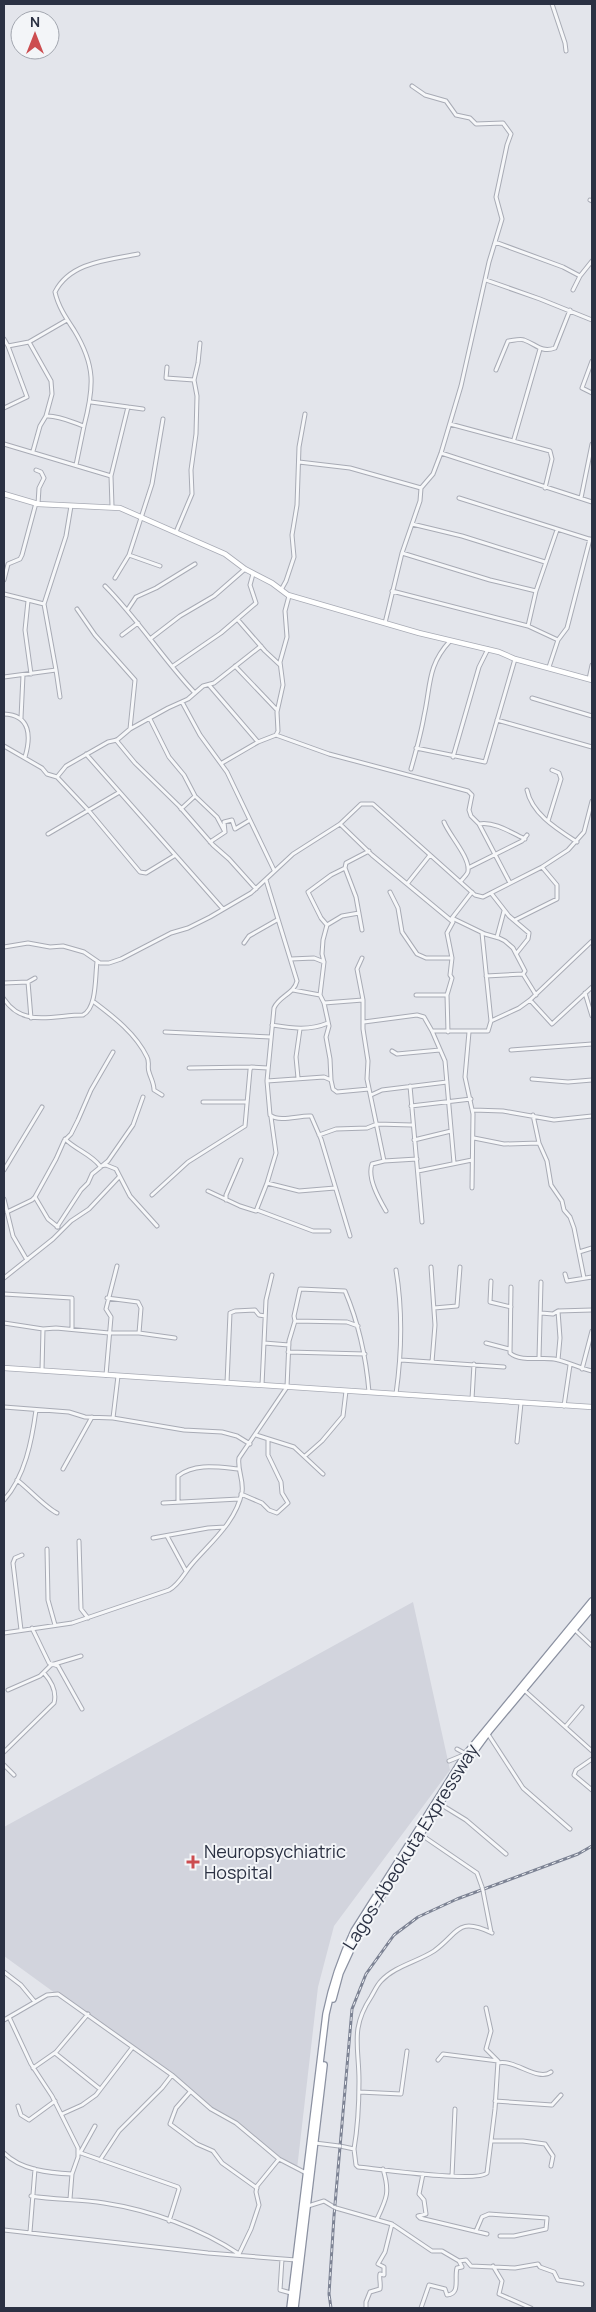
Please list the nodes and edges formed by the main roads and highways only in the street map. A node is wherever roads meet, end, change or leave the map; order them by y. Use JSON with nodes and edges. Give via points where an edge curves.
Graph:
{"nodes":[{"id":1,"x":592,"y":1601,"type":"edge"},
{"id":2,"x":592,"y":1608,"type":"edge"},
{"id":3,"x":290,"y":2308,"type":"edge"},
{"id":4,"x":295,"y":2308,"type":"edge"}],
"edges":[{"from":1,"to":3,"type":"highway","name":"Lagos-Abeokuta Expressway","via":[[466,1754],[354,1931],[340,1963],[326,2014]]},
{"from":2,"to":4,"type":"highway","name":"Lagos-Abeokuta Expressway","via":[[487,1734],[359,1932],[340,1973],[328,2025]]}]}
